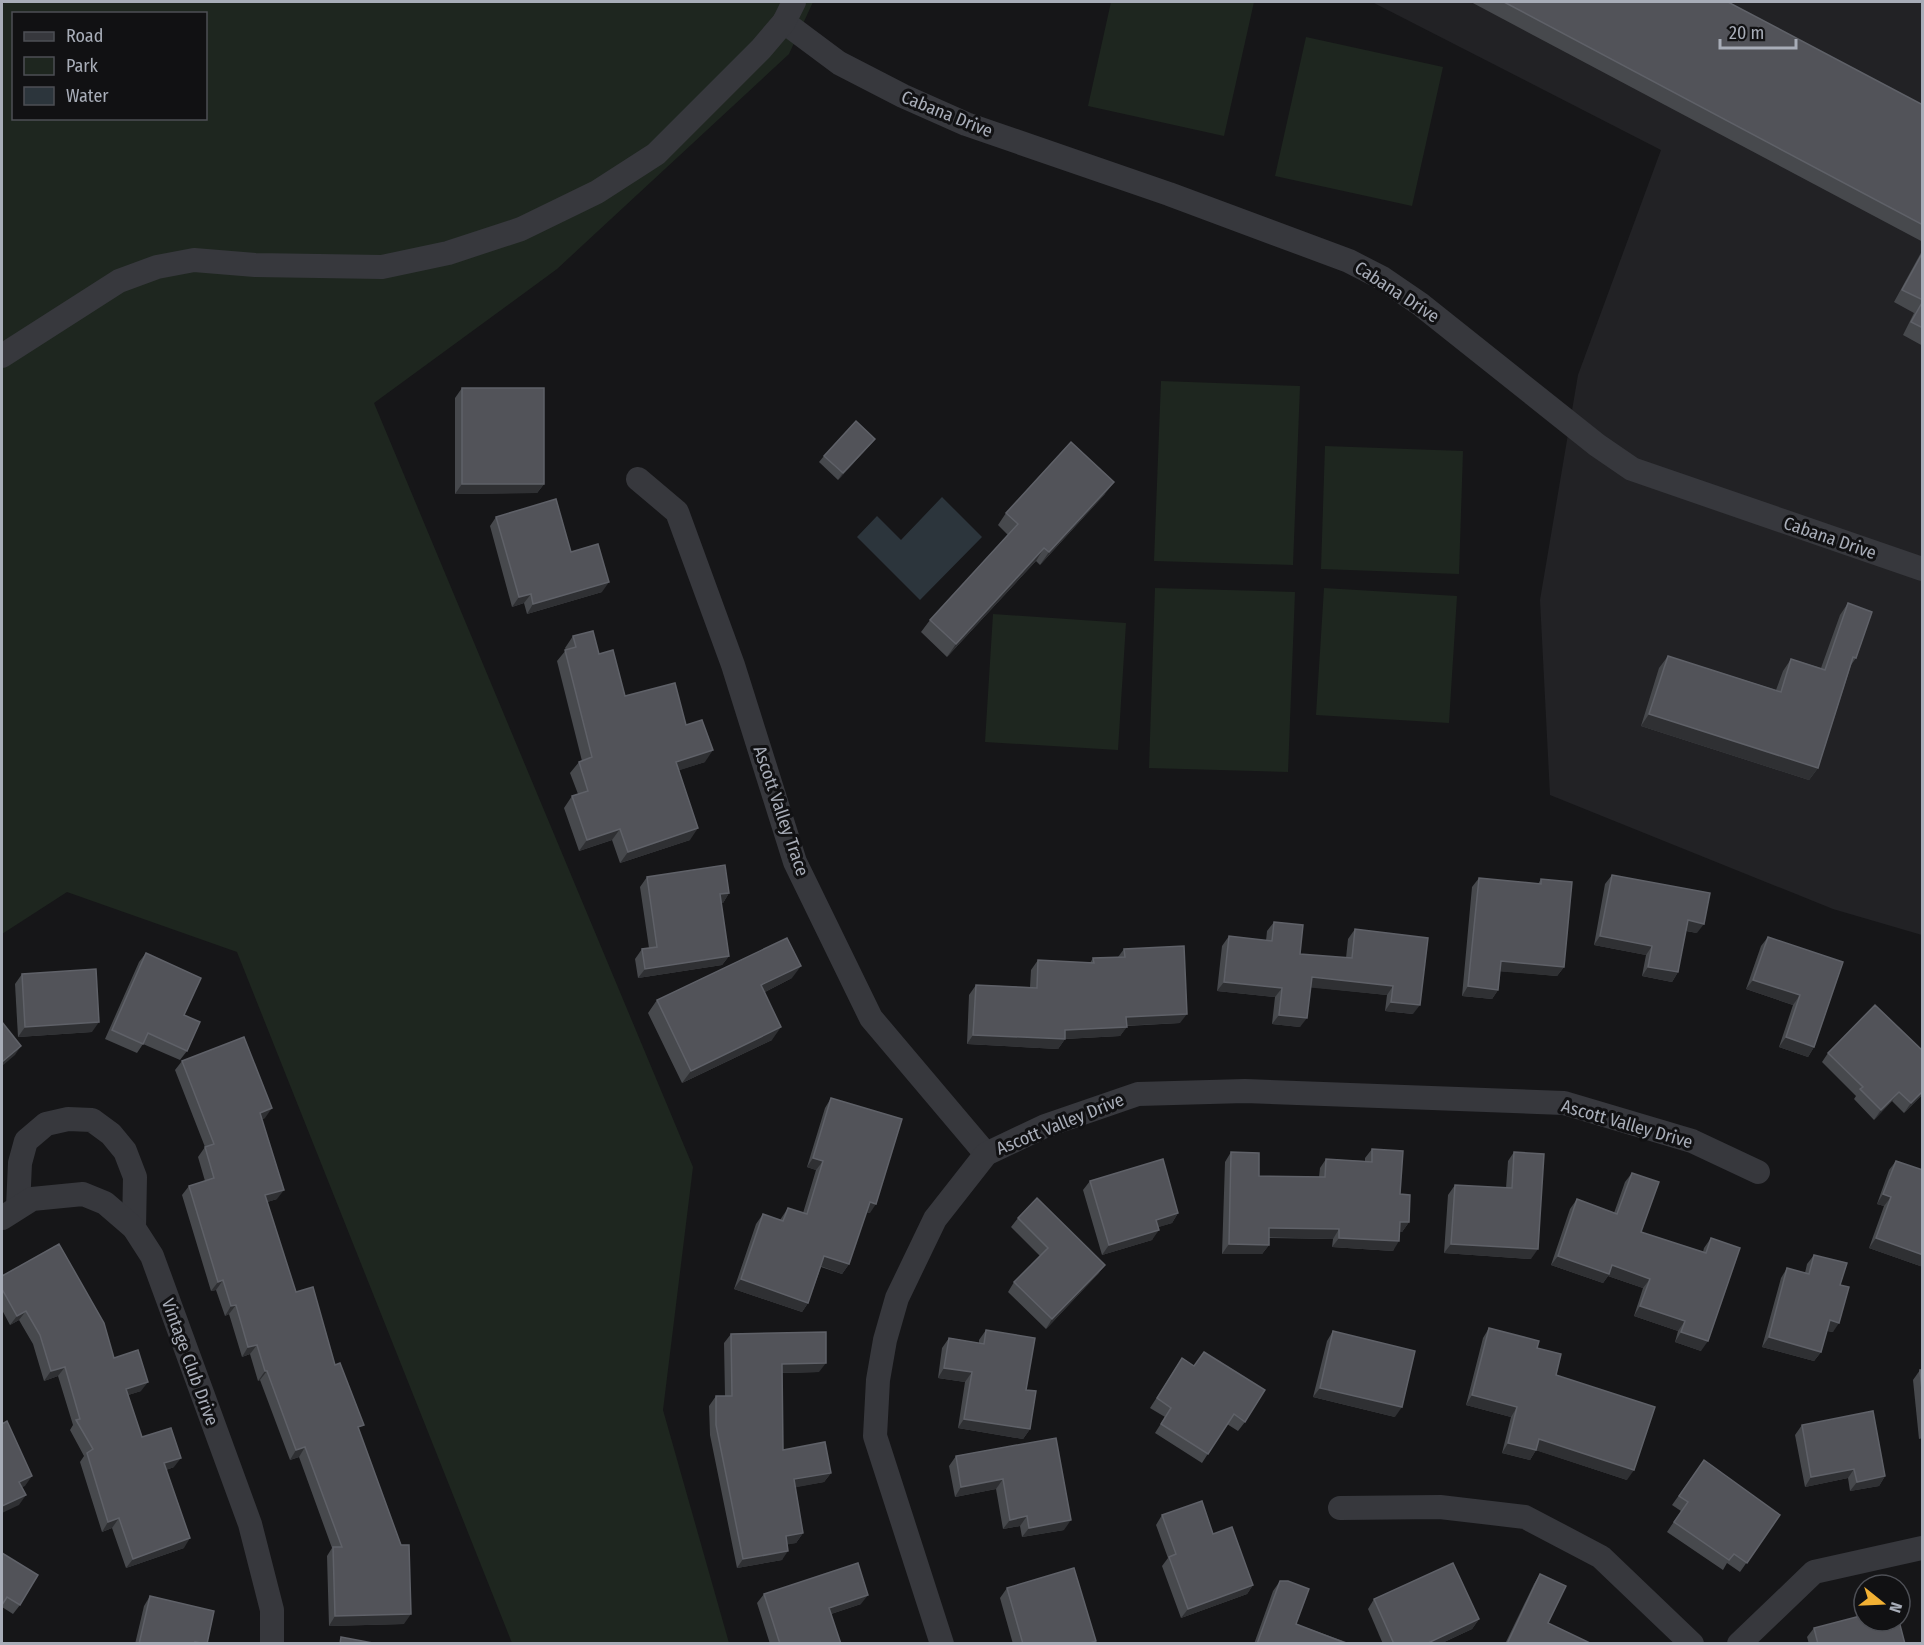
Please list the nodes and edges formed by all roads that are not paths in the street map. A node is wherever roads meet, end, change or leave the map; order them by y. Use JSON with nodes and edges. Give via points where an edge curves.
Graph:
{"nodes":[{"id":1,"x":789,"y":12,"type":"edge"},
{"id":2,"x":2,"y":356,"type":"edge"},
{"id":3,"x":638,"y":479,"type":"dead end"},
{"id":4,"x":1923,"y":569,"type":"edge"},
{"id":5,"x":986,"y":1154,"type":"junction"},
{"id":6,"x":1758,"y":1172,"type":"dead end"},
{"id":7,"x":10,"y":1213,"type":"edge"},
{"id":8,"x":134,"y":1228,"type":"junction"},
{"id":9,"x":1340,"y":1508,"type":"dead end"},
{"id":10,"x":1923,"y":1548,"type":"edge"},
{"id":11,"x":272,"y":1644,"type":"edge"},
{"id":12,"x":942,"y":1644,"type":"edge"},
{"id":13,"x":1692,"y":1644,"type":"edge"},
{"id":14,"x":1739,"y":1644,"type":"edge"}],
"edges":[{"from":1,"to":2,"type":"street","via":[[711,101],[656,154],[597,192],[521,229],[448,253],[382,267],[194,261],[156,267],[119,281]]},
{"from":1,"to":4,"type":"street","name":"Cabana Drive","via":[[839,63],[903,96],[966,124],[1349,261],[1382,278],[1632,469]]},
{"from":3,"to":5,"type":"street","name":"Ascott Valley Trace","via":[[677,512],[733,665],[795,861],[871,1018]]},
{"from":5,"to":6,"type":"street","name":"Ascott Valley Drive","via":[[1045,1126],[1138,1094],[1245,1091],[1564,1103],[1692,1141]]},
{"from":5,"to":12,"type":"street","name":"Ascott Valley Drive","via":[[935,1219],[897,1298],[878,1380],[875,1436]]},
{"from":7,"to":8,"type":"street","name":"Vintage Club Drive","via":[[32,1199],[83,1194],[105,1203]]},
{"from":7,"to":8,"type":"street","via":[[26,1141],[46,1124],[68,1119],[92,1120],[125,1151],[135,1177]]},
{"from":8,"to":11,"type":"street","name":"Vintage Club Drive","via":[[152,1256],[250,1524],[272,1610]]},
{"from":9,"to":13,"type":"street","via":[[1440,1507],[1525,1518],[1601,1557]]},
{"from":10,"to":14,"type":"street","via":[[1814,1572]]}]}
